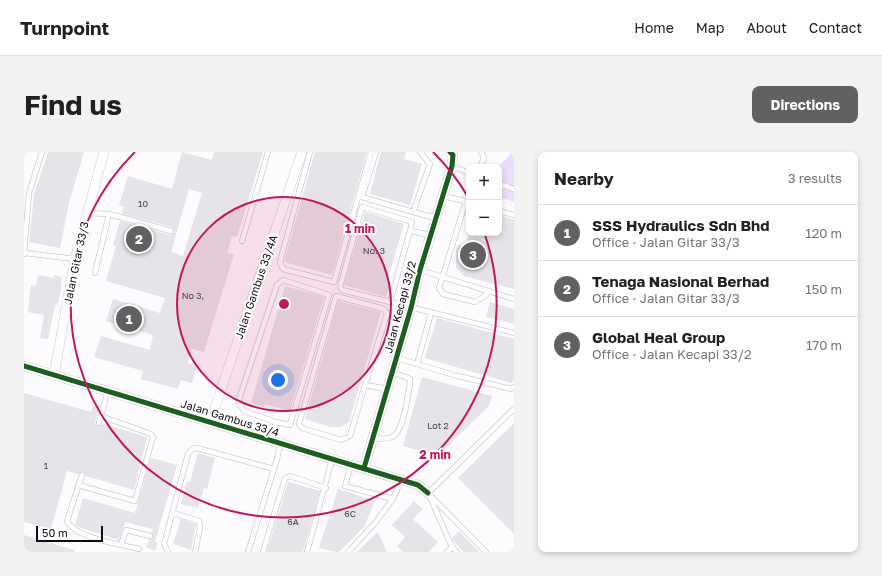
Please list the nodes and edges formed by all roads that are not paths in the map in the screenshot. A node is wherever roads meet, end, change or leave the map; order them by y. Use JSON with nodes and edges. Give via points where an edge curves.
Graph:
{"nodes":[{"id":1,"x":42,"y":152,"type":"edge"},
{"id":2,"x":104,"y":152,"type":"edge"},
{"id":3,"x":268,"y":152,"type":"edge"},
{"id":4,"x":302,"y":152,"type":"edge"},
{"id":5,"x":310,"y":152,"type":"edge"},
{"id":6,"x":371,"y":152,"type":"edge"},
{"id":7,"x":376,"y":152,"type":"edge"},
{"id":8,"x":420,"y":152,"type":"edge"},
{"id":9,"x":450,"y":152,"type":"edge"},
{"id":10,"x":481,"y":152,"type":"edge"},
{"id":11,"x":481,"y":164,"type":"edge"},
{"id":12,"x":452,"y":166,"type":"junction"},
{"id":13,"x":466,"y":173,"type":"edge"},
{"id":14,"x":502,"y":185,"type":"edge"},
{"id":15,"x":514,"y":189,"type":"edge"},
{"id":16,"x":443,"y":196,"type":"junction"},
{"id":17,"x":466,"y":202,"type":"edge"},
{"id":18,"x":466,"y":205,"type":"edge"},
{"id":19,"x":413,"y":212,"type":"junction"},
{"id":20,"x":502,"y":212,"type":"edge"},
{"id":21,"x":86,"y":213,"type":"junction"},
{"id":22,"x":109,"y":214,"type":"junction"},
{"id":23,"x":514,"y":215,"type":"edge"},
{"id":24,"x":436,"y":218,"type":"junction"},
{"id":25,"x":171,"y":231,"type":"dead end"},
{"id":26,"x":410,"y":231,"type":"junction"},
{"id":27,"x":431,"y":235,"type":"junction"},
{"id":28,"x":242,"y":241,"type":"dead end"},
{"id":29,"x":24,"y":253,"type":"edge"},
{"id":30,"x":74,"y":259,"type":"junction"},
{"id":31,"x":420,"y":270,"type":"junction"},
{"id":32,"x":96,"y":273,"type":"dead end"},
{"id":33,"x":442,"y":277,"type":"junction"},
{"id":34,"x":489,"y":291,"type":"junction"},
{"id":35,"x":514,"y":299,"type":"edge"},
{"id":36,"x":390,"y":302,"type":"junction"},
{"id":37,"x":411,"y":308,"type":"junction"},
{"id":38,"x":431,"y":313,"type":"junction"},
{"id":39,"x":514,"y":333,"type":"edge"},
{"id":40,"x":397,"y":358,"type":"junction"},
{"id":41,"x":417,"y":364,"type":"junction"},
{"id":42,"x":24,"y":366,"type":"edge"},
{"id":43,"x":393,"y":372,"type":"junction"},
{"id":44,"x":54,"y":375,"type":"junction"},
{"id":45,"x":365,"y":385,"type":"junction"},
{"id":46,"x":514,"y":386,"type":"edge"},
{"id":47,"x":387,"y":389,"type":"junction"},
{"id":48,"x":108,"y":391,"type":"junction"},
{"id":49,"x":514,"y":409,"type":"edge"},
{"id":50,"x":101,"y":416,"type":"junction"},
{"id":51,"x":210,"y":422,"type":"junction"},
{"id":52,"x":276,"y":422,"type":"junction"},
{"id":53,"x":99,"y":423,"type":"dead end"},
{"id":54,"x":373,"y":438,"type":"junction"},
{"id":55,"x":271,"y":440,"type":"junction"},
{"id":56,"x":280,"y":443,"type":"junction"},
{"id":57,"x":332,"y":459,"type":"junction"},
{"id":58,"x":351,"y":464,"type":"junction"},
{"id":59,"x":364,"y":468,"type":"junction"},
{"id":60,"x":274,"y":470,"type":"junction"},
{"id":61,"x":82,"y":475,"type":"dead end"},
{"id":62,"x":401,"y":480,"type":"junction"},
{"id":63,"x":78,"y":485,"type":"junction"},
{"id":64,"x":326,"y":488,"type":"junction"},
{"id":65,"x":428,"y":493,"type":"junction"},
{"id":66,"x":393,"y":499,"type":"junction"},
{"id":67,"x":172,"y":512,"type":"junction"},
{"id":68,"x":150,"y":536,"type":"dead end"},
{"id":69,"x":120,"y":544,"type":"junction"},
{"id":70,"x":452,"y":547,"type":"junction"},
{"id":71,"x":139,"y":549,"type":"dead end"},
{"id":72,"x":168,"y":552,"type":"edge"},
{"id":73,"x":194,"y":552,"type":"edge"},
{"id":74,"x":248,"y":552,"type":"edge"},
{"id":75,"x":263,"y":552,"type":"edge"},
{"id":76,"x":307,"y":552,"type":"edge"},
{"id":77,"x":348,"y":552,"type":"edge"},
{"id":78,"x":447,"y":552,"type":"edge"},
{"id":79,"x":457,"y":552,"type":"edge"},
{"id":80,"x":486,"y":552,"type":"edge"}],
"edges":[{"from":1,"to":29,"type":"lane","via":[[29,193]]},
{"from":2,"to":21,"type":"street","name":"Jalan Gitar 33/3"},
{"from":3,"to":28,"type":"lane"},
{"from":4,"to":51,"type":"street","name":"Jalan Gambus 33/4A"},
{"from":5,"to":6,"type":"lane","via":[[280,262],[283,269],[334,282]]},
{"from":7,"to":19,"type":"lane","via":[[362,197]]},
{"from":8,"to":19,"type":"lane","via":[[430,164]]},
{"from":9,"to":12,"type":"street","name":"Jalan Kecapi 33/2","via":[[453,155]]},
{"from":10,"to":11,"type":"lane","via":[[484,158]]},
{"from":12,"to":13,"type":"lane"},
{"from":12,"to":16,"type":"street","name":"Jalan Kecapi 33/2"},
{"from":14,"to":15,"type":"lane"},
{"from":16,"to":17,"type":"lane"},
{"from":16,"to":24,"type":"street","name":"Jalan Kecapi 33/2"},
{"from":18,"to":33,"type":"lane"},
{"from":19,"to":24,"type":"lane"},
{"from":20,"to":23,"type":"lane"},
{"from":21,"to":22,"type":"lane"},
{"from":21,"to":30,"type":"street","name":"Jalan Gitar 33/3"},
{"from":22,"to":25,"type":"lane"},
{"from":22,"to":32,"type":"lane"},
{"from":24,"to":27,"type":"street","name":"Jalan Kecapi 33/2"},
{"from":26,"to":27,"type":"lane"},
{"from":26,"to":36,"type":"lane"},
{"from":26,"to":36,"type":"lane","via":[[412,222],[362,207],[340,287],[342,290]]},
{"from":27,"to":31,"type":"street","name":"Jalan Kecapi 33/2"},
{"from":29,"to":30,"type":"lane"},
{"from":30,"to":44,"type":"street","name":"Jalan Gitar 33/3"},
{"from":31,"to":33,"type":"lane"},
{"from":31,"to":37,"type":"street","name":"Jalan Kecapi 33/2"},
{"from":33,"to":34,"type":"lane"},
{"from":33,"to":34,"type":"lane","via":[[439,288],[443,294],[475,302]]},
{"from":34,"to":35,"type":"lane"},
{"from":36,"to":37,"type":"lane"},
{"from":37,"to":38,"type":"lane"},
{"from":37,"to":40,"type":"street","name":"Jalan Kecapi 33/2"},
{"from":38,"to":39,"type":"lane"},
{"from":38,"to":41,"type":"lane"},
{"from":40,"to":41,"type":"lane"},
{"from":40,"to":43,"type":"street","name":"Jalan Kecapi 33/2"},
{"from":41,"to":46,"type":"lane","via":[[510,389]]},
{"from":42,"to":44,"type":"street","name":"Jalan Gambus 33/4"},
{"from":43,"to":47,"type":"street","name":"Jalan Kecapi 33/2"},
{"from":43,"to":54,"type":"lane","via":[[410,379],[400,429],[394,436],[381,440]]},
{"from":44,"to":48,"type":"street","name":"Jalan Gambus 33/4"},
{"from":45,"to":45,"type":"lane","via":[[387,314],[384,309],[336,296],[299,424],[302,428],[341,440],[350,436]]},
{"from":45,"to":47,"type":"lane"},
{"from":47,"to":54,"type":"street","name":"Jalan Kecapi 33/2"},
{"from":48,"to":50,"type":"lane"},
{"from":48,"to":51,"type":"street","name":"Jalan Gambus 33/4"},
{"from":49,"to":65,"type":"lane"},
{"from":50,"to":53,"type":"lane"},
{"from":50,"to":63,"type":"lane","via":[[143,430],[153,437],[135,501]]},
{"from":51,"to":55,"type":"street","name":"Jalan Gambus 33/4"},
{"from":52,"to":52,"type":"lane","via":[[244,410],[238,402],[277,285],[283,280],[329,295],[290,425]]},
{"from":52,"to":55,"type":"lane"},
{"from":54,"to":59,"type":"street","name":"Jalan Kecapi 33/2"},
{"from":55,"to":56,"type":"street","name":"Jalan Gambus 33/4"},
{"from":56,"to":57,"type":"street","name":"Jalan Gambus 33/4"},
{"from":56,"to":60,"type":"lane"},
{"from":57,"to":58,"type":"street","name":"Jalan Gambus 33/4"},
{"from":57,"to":64,"type":"lane"},
{"from":58,"to":59,"type":"street","name":"Jalan Gambus 33/4"},
{"from":58,"to":66,"type":"lane","via":[[345,486]]},
{"from":59,"to":62,"type":"street","name":"Jalan Gambus 33/4"},
{"from":60,"to":67,"type":"lane","via":[[197,448],[192,449],[188,454]]},
{"from":60,"to":74,"type":"lane"},
{"from":61,"to":63,"type":"lane"},
{"from":62,"to":65,"type":"street","name":"Jalan Gambus 33/4","via":[[418,484]]},
{"from":62,"to":66,"type":"lane"},
{"from":63,"to":69,"type":"lane","via":[[67,520],[70,528],[82,534]]},
{"from":64,"to":75,"type":"lane","via":[[290,476],[285,478]]},
{"from":64,"to":76,"type":"lane"},
{"from":65,"to":70,"type":"lane"},
{"from":65,"to":80,"type":"lane"},
{"from":66,"to":77,"type":"lane"},
{"from":67,"to":72,"type":"lane","via":[[164,544]]},
{"from":67,"to":73,"type":"lane","via":[[199,521],[200,528]]},
{"from":68,"to":69,"type":"lane","via":[[126,530]]},
{"from":69,"to":71,"type":"lane"},
{"from":70,"to":78,"type":"lane"},
{"from":70,"to":79,"type":"lane"}]}
